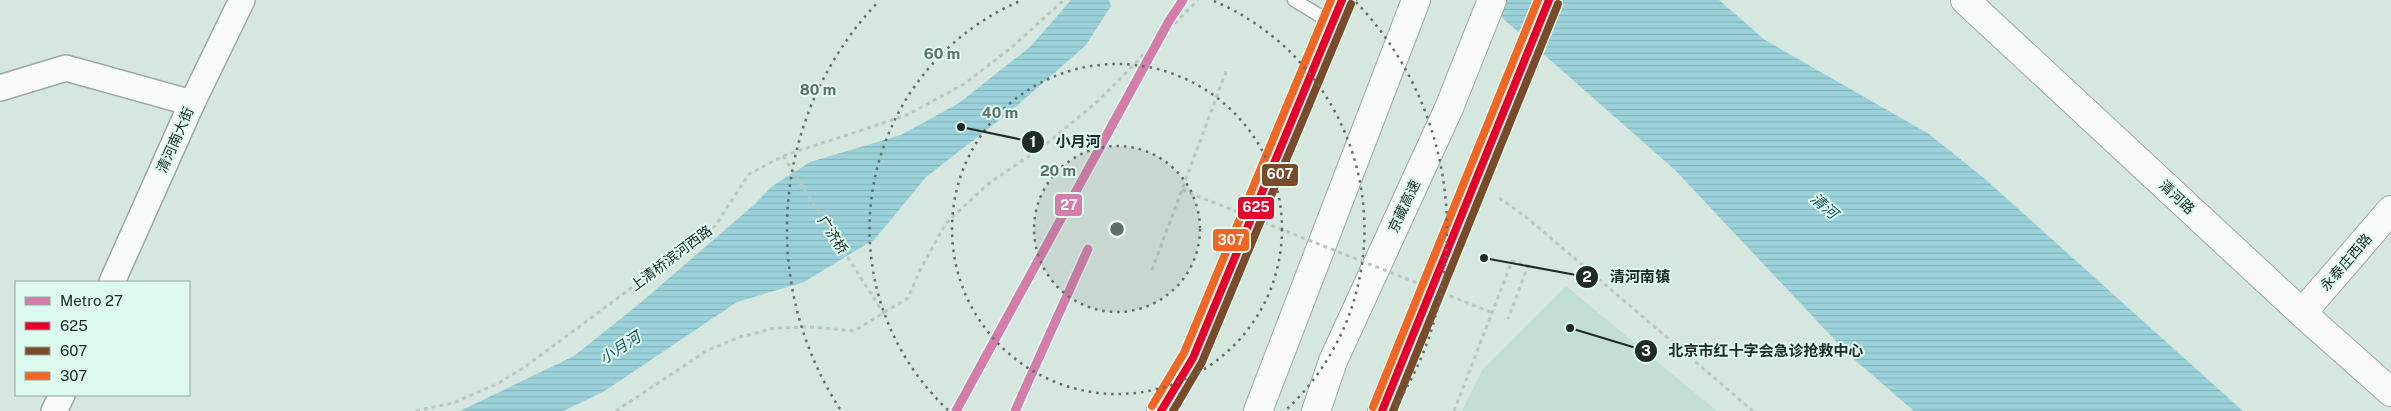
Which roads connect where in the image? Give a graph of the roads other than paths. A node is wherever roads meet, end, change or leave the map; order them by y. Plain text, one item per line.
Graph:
1 (242, 0) edge
2 (1294, 0) edge
3 (1416, 0) edge
4 (1492, 0) edge
5 (1549, 0) edge
6 (1966, 0) edge
7 (1337, 12) edge
8 (0, 88) edge
9 (192, 103) junction
10 (2391, 210) edge
11 (112, 281) edge
12 (2302, 314) junction
13 (1333, 361) junction
14 (1268, 383) junction
15 (2391, 392) edge
16 (62, 396) edge
17 (54, 411) edge
18 (1161, 411) edge
19 (1247, 411) edge
20 (1258, 411) edge
21 (1316, 411) edge
22 (1334, 411) edge
23 (1382, 411) edge

1 - 9 street, 清河南大街
2 - 7 lane
3 - 14 main road
4 - 13 main road, 京藏高速
5 - 23 main road
6 - 12 main road, 清河路
7 - 18 main road
8 - 9 street
9 - 11 street, 清河南大街
10 - 12 main road, 永泰庄西路
12 - 15 main road, 清河路
13 - 21 main road, 京藏高速
13 - 22 main road
14 - 19 main road
14 - 20 main road
16 - 17 street

